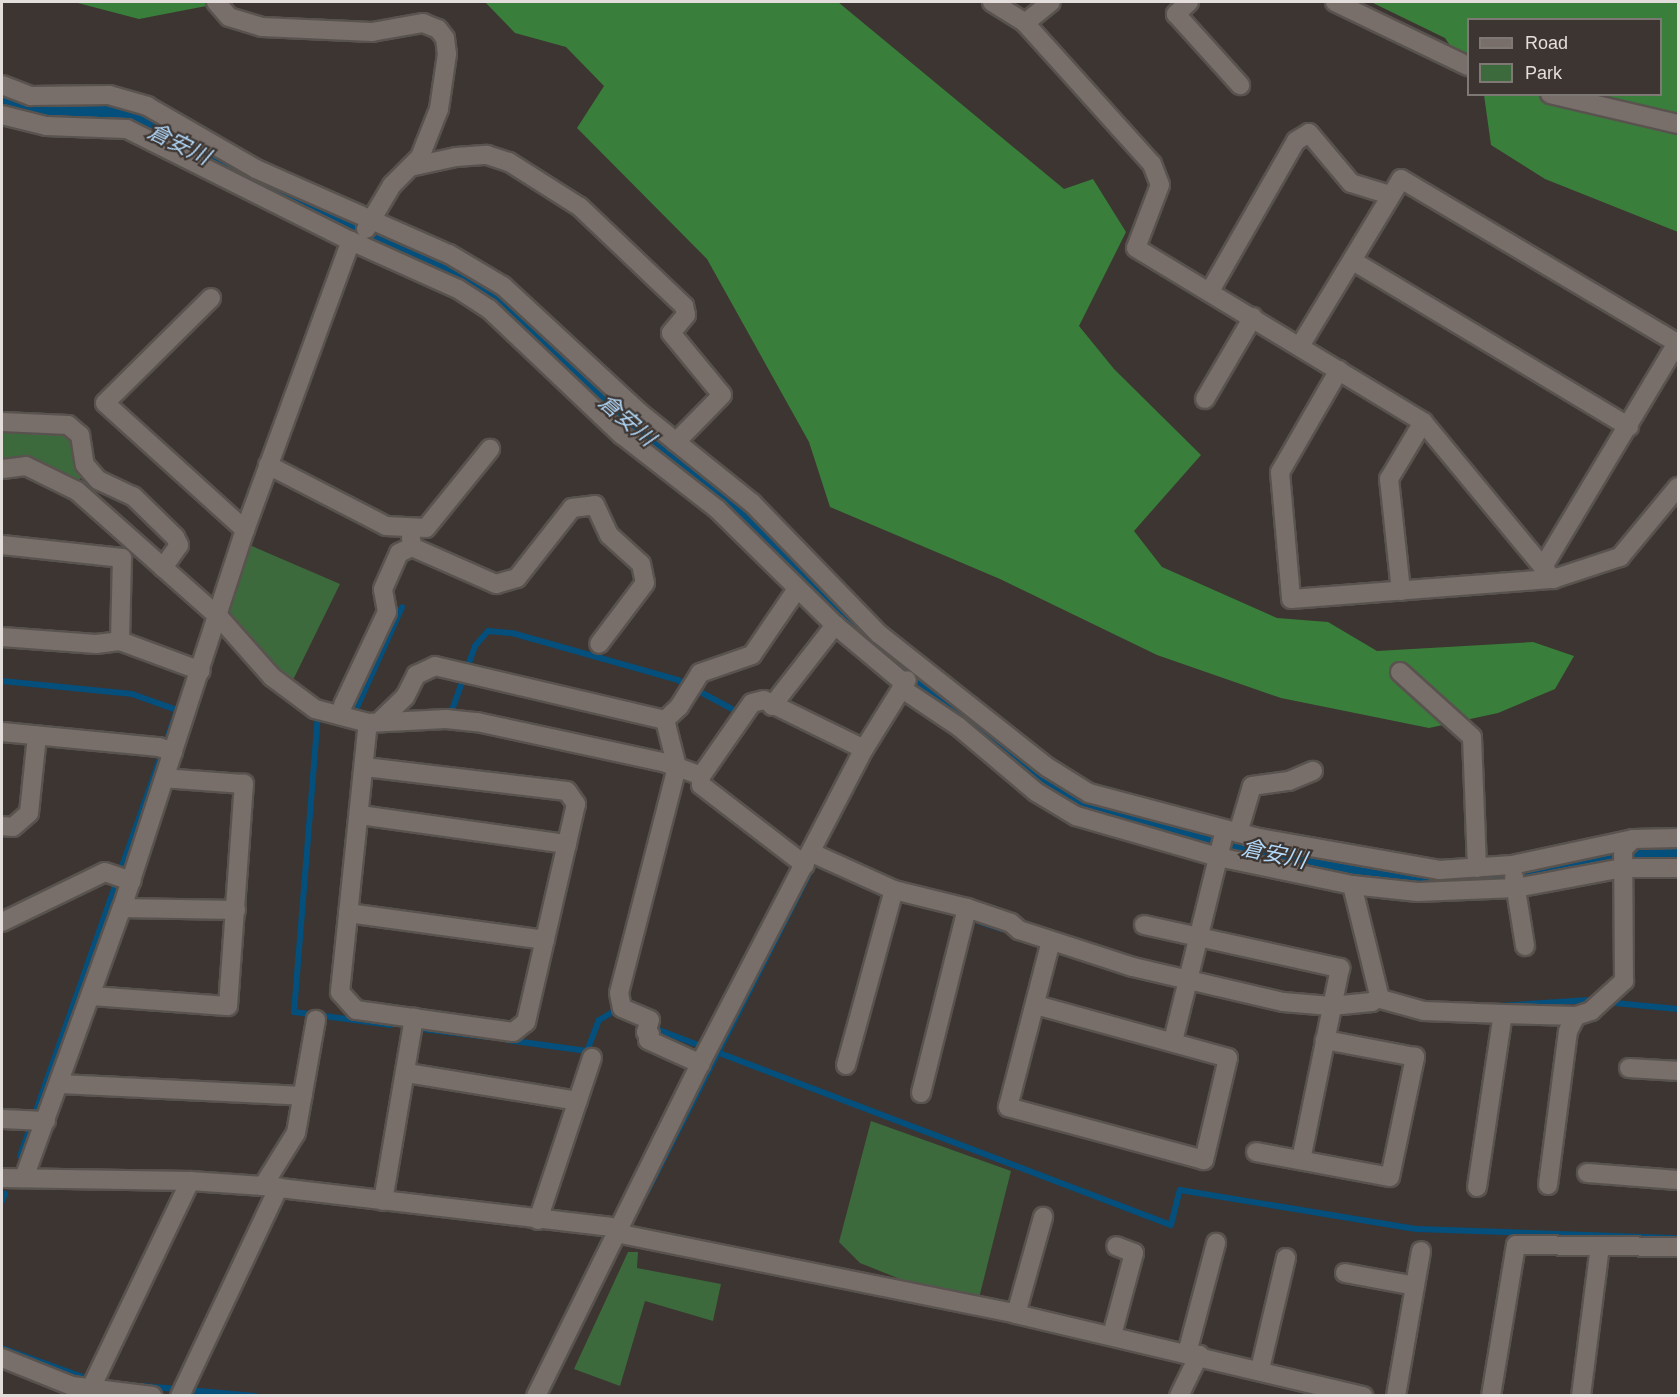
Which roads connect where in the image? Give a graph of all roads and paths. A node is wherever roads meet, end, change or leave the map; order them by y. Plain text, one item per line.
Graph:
1 (216, 2) edge
2 (992, 2) edge
3 (1051, 2) edge
4 (1189, 2) edge
5 (1335, 2) edge
6 (1024, 23) junction
7 (1467, 66) edge
8 (2, 85) edge
9 (1240, 85) dead end
10 (1559, 96) edge
11 (2, 115) edge
12 (1678, 124) edge
13 (410, 167) junction
14 (1390, 195) junction
15 (372, 219) junction
16 (354, 242) junction
17 (1353, 261) junction
18 (1210, 291) junction
19 (211, 298) dead end
20 (1253, 317) junction
21 (1678, 342) edge
22 (1300, 346) junction
23 (1339, 370) junction
24 (1205, 399) dead end
25 (2, 422) edge
26 (1423, 422) junction
27 (1629, 427) junction
28 (676, 442) junction
29 (490, 449) dead end
30 (268, 465) junction
31 (2, 469) edge
32 (1678, 488) edge
33 (409, 527) junction
34 (120, 530) junction
35 (244, 530) junction
36 (2, 545) edge
37 (412, 547) junction
38 (122, 558) junction
39 (163, 568) junction
40 (1548, 573) junction
41 (797, 589) junction
42 (1401, 591) junction
43 (219, 617) junction
44 (835, 625) junction
45 (873, 628) junction
46 (2, 637) edge
47 (120, 641) junction
48 (598, 644) dead end
49 (859, 645) junction
50 (917, 663) junction
51 (194, 668) junction
52 (1401, 672) dead end
53 (903, 686) junction
54 (343, 705) dead end
55 (772, 706) junction
56 (379, 720) junction
57 (665, 720) junction
58 (2, 732) edge
59 (37, 735) junction
60 (864, 749) junction
61 (166, 750) junction
62 (365, 767) junction
63 (1313, 771) dead end
64 (676, 772) junction
65 (701, 776) junction
66 (165, 778) junction
67 (360, 815) junction
68 (2, 826) edge
69 (1678, 838) edge
70 (1225, 842) junction
71 (567, 844) junction
72 (1628, 844) junction
73 (813, 858) junction
74 (1512, 866) junction
75 (1477, 868) junction
76 (1623, 868) junction
77 (1678, 868) edge
78 (123, 878) junction
79 (1352, 885) junction
80 (1516, 887) junction
81 (893, 895) junction
82 (122, 908) junction
83 (968, 908) junction
84 (236, 910) junction
85 (348, 913) junction
86 (2, 922) edge
87 (1144, 925) dead end
88 (1200, 937) junction
89 (545, 940) junction
90 (1050, 941) junction
91 (1524, 946) dead end
92 (1187, 982) junction
93 (91, 996) junction
94 (1380, 1000) junction
95 (1036, 1005) junction
96 (1331, 1006) junction
97 (1503, 1014) junction
98 (1576, 1016) junction
99 (414, 1018) junction
100 (316, 1020) dead end
101 (1325, 1040) junction
102 (1173, 1041) junction
103 (705, 1055) junction
104 (592, 1058) dead end
105 (846, 1065) dead end
106 (1629, 1068) dead end
107 (1678, 1071) edge
108 (407, 1073) junction
109 (60, 1084) junction
110 (921, 1093) dead end
111 (303, 1096) junction
112 (578, 1101) junction
113 (2, 1119) edge
114 (38, 1120) junction
115 (1256, 1152) dead end
116 (1301, 1160) junction
117 (1587, 1173) dead end
118 (24, 1178) junction
119 (2, 1179) edge
120 (1678, 1180) edge
121 (190, 1181) junction
122 (1548, 1185) dead end
123 (271, 1187) junction
124 (1477, 1187) dead end
125 (383, 1201) junction
126 (1043, 1217) dead end
127 (538, 1220) junction
128 (616, 1231) junction
129 (1216, 1243) dead end
130 (1116, 1246) dead end
131 (1600, 1246) junction
132 (1678, 1247) edge
133 (1421, 1251) dead end
134 (1286, 1258) dead end
135 (1345, 1274) dead end
136 (1415, 1286) junction
137 (1016, 1314) junction
138 (1112, 1335) junction
139 (1193, 1354) junction
140 (2, 1358) edge
141 (1260, 1369) junction
142 (92, 1384) junction
143 (182, 1391) edge
144 (152, 1395) edge
145 (536, 1395) edge
146 (1179, 1395) edge
147 (1363, 1395) edge
148 (1396, 1395) edge
149 (1491, 1395) edge
150 (1581, 1395) edge

1 - 13 street
2 - 6 street
3 - 6 street
4 - 9 street
5 - 7 street
6 - 18 street
8 - 15 street
10 - 12 street
11 - 16 street
13 - 15 street
13 - 28 street
14 - 17 street
14 - 18 street
14 - 21 street
15 - 16 street
15 - 28 street
16 - 30 street
16 - 41 street
17 - 22 street
17 - 27 street
18 - 20 street
19 - 35 street
20 - 22 street
20 - 24 street
21 - 27 street
22 - 23 street
23 - 26 street
23 - 42 street
25 - 39 street
26 - 40 street
26 - 42 street
27 - 40 street
28 - 45 street
29 - 33 street
30 - 33 street
30 - 35 street
31 - 34 street
32 - 40 street
33 - 37 street
34 - 38 street
34 - 39 street
35 - 43 street
36 - 38 street
37 - 48 street
37 - 54 street
38 - 47 street
39 - 43 street
40 - 42 street
41 - 44 street
41 - 57 street
43 - 51 street
43 - 56 street
44 - 49 street
44 - 55 street
45 - 49 street
45 - 50 street
46 - 47 street
47 - 51 street
49 - 53 street
50 - 53 street
50 - 70 street
51 - 61 street
52 - 75 street
53 - 60 street
53 - 70 street
55 - 60 street
55 - 65 street
56 - 57 street
56 - 62 street
56 - 64 street
57 - 64 street
58 - 59 street
59 - 61 street
59 - 68 street
60 - 73 street
61 - 66 street
62 - 67 street
62 - 71 street
63 - 70 street
64 - 65 street
64 - 103 street
65 - 73 street
66 - 78 street
66 - 84 street
67 - 71 street
67 - 85 street
69 - 72 street
70 - 75 street
70 - 79 street
70 - 88 street
71 - 89 street
72 - 74 street
72 - 76 street
73 - 81 street
73 - 103 street
74 - 75 street
74 - 80 street
76 - 77 street
76 - 80 street
76 - 98 street
78 - 82 street
78 - 86 street
79 - 80 street
79 - 94 street
80 - 91 street
81 - 83 street
81 - 105 street
82 - 84 street
82 - 93 street
83 - 90 street
83 - 110 street
84 - 93 street
85 - 89 street
85 - 99 street
87 - 88 street
88 - 92 street
88 - 96 street
89 - 99 street
90 - 92 street
90 - 95 street
92 - 96 street
92 - 102 street
93 - 109 street
94 - 96 street
94 - 97 street
95 - 102 street
95 - 102 street
96 - 101 street
97 - 98 street
97 - 124 street
98 - 122 street
99 - 108 street
100 - 111 street
101 - 116 street
101 - 116 street
103 - 128 street
104 - 112 street
106 - 107 street
108 - 112 street
108 - 125 street
109 - 111 street
109 - 114 street
111 - 123 street
112 - 127 street
113 - 114 street
114 - 118 street
115 - 116 street
117 - 120 street
118 - 119 street
118 - 121 street
121 - 123 street
121 - 142 street
123 - 125 street
123 - 143 street
125 - 127 street
126 - 137 street
127 - 128 street
128 - 137 street
128 - 145 street
129 - 139 street
130 - 138 street
131 - 132 street
131 - 149 street
131 - 150 street
133 - 136 street
134 - 141 street
135 - 136 street
136 - 148 street
137 - 138 street
138 - 139 street
139 - 141 street
139 - 146 street
140 - 142 street
141 - 147 street
142 - 144 street

